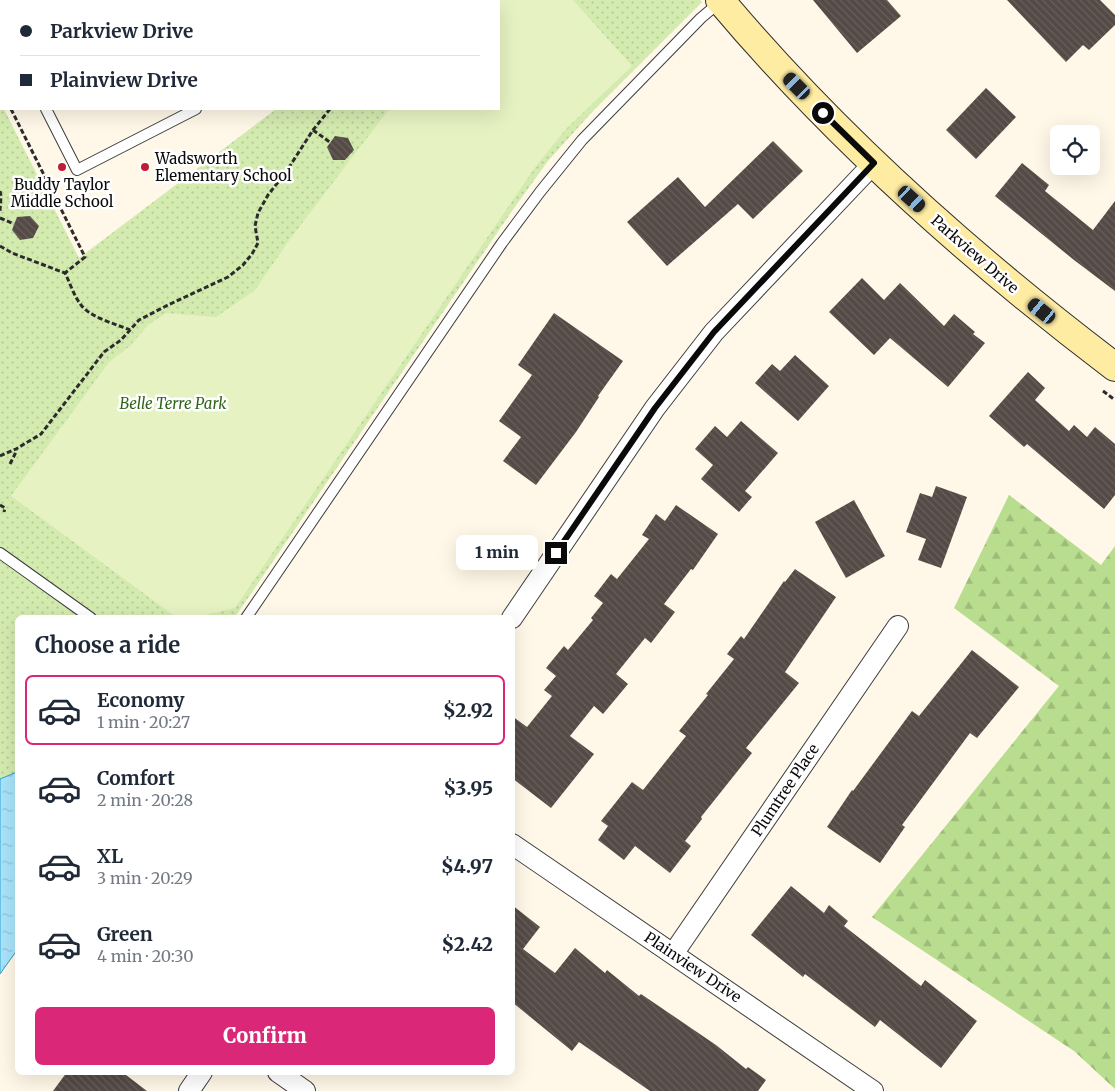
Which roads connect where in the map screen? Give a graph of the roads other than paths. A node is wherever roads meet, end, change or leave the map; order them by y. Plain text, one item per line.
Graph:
1 (720, 0) edge
2 (47, 110) edge
3 (194, 110) edge
4 (874, 163) junction
5 (1115, 367) edge
6 (0, 553) edge
7 (87, 615) edge
8 (248, 615) edge
9 (514, 615) edge
10 (898, 626) dead end
11 (515, 846) edge
12 (673, 954) junction
13 (200, 1075) edge
14 (282, 1075) edge
15 (189, 1091) edge
16 (304, 1091) edge
17 (873, 1091) edge

1 - 4 street, Parkview Drive
1 - 8 lane
2 - 3 lane
4 - 5 street, Parkview Drive
4 - 9 street
6 - 7 lane
10 - 12 street, Plumtree Place
11 - 12 street, Plainview Drive
12 - 17 street, Plainview Drive
13 - 15 street
14 - 16 street

